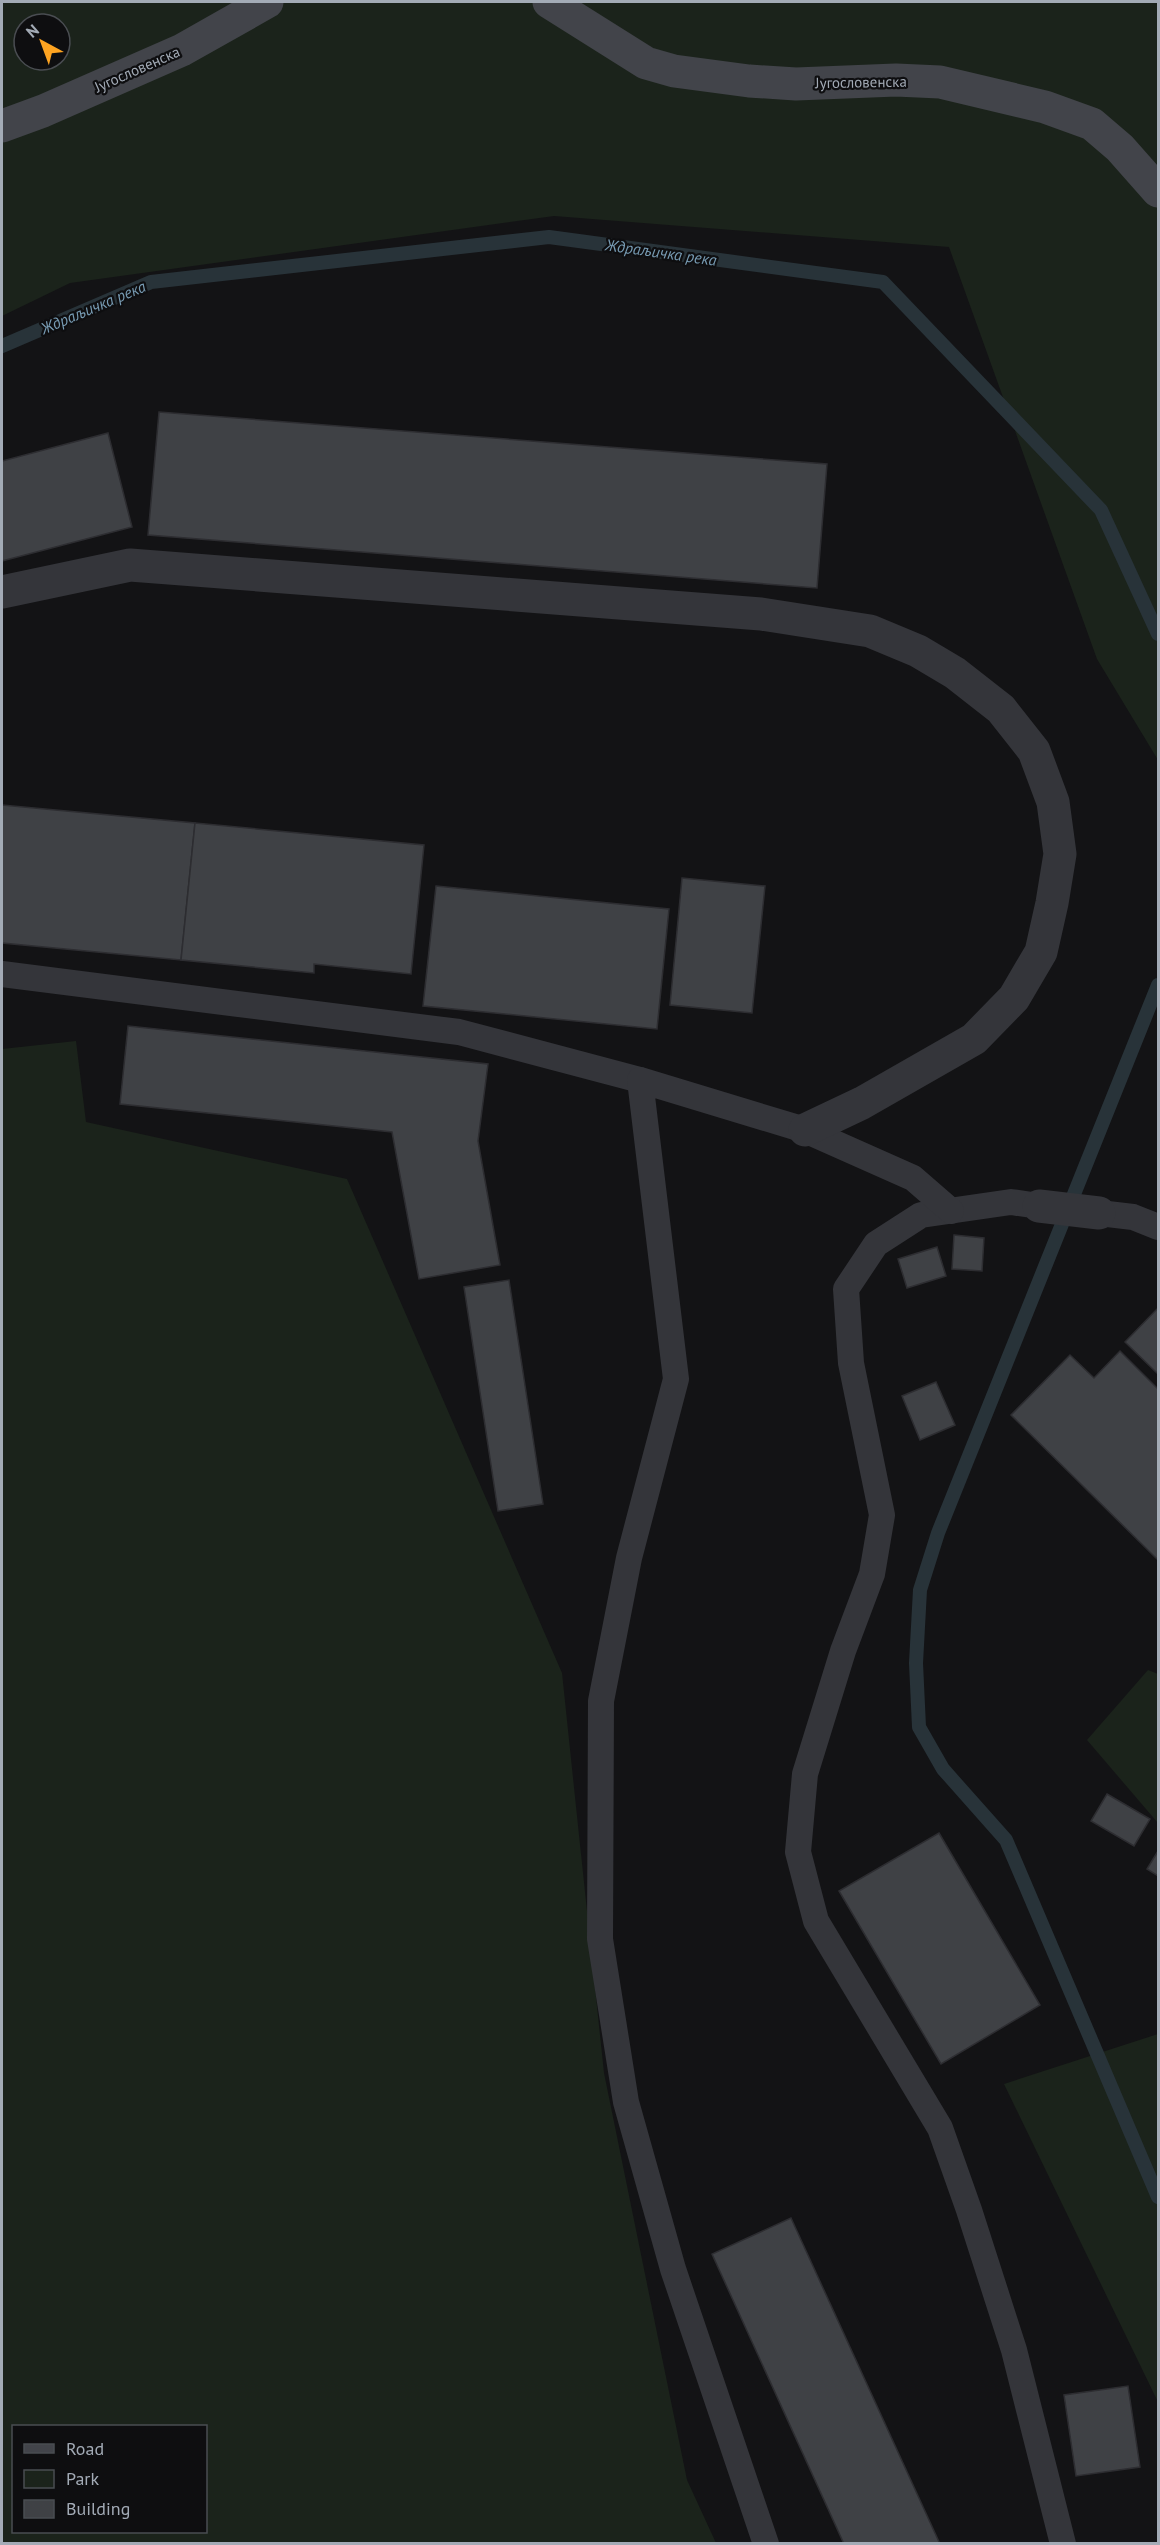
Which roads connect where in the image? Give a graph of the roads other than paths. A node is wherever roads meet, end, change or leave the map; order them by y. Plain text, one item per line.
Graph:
1 (267, 2) edge
2 (549, 2) edge
3 (2, 126) edge
4 (1158, 191) edge
5 (2, 592) edge
6 (2, 974) edge
7 (639, 1080) junction
8 (804, 1130) junction
9 (1039, 1206) joint
10 (951, 1211) junction
11 (1099, 1213) joint
12 (1158, 1227) edge
13 (766, 2544) edge
14 (1063, 2544) edge

1 - 3 main road, Југословенска
2 - 4 main road, Југословенска
5 - 8 street
6 - 7 lane
7 - 8 lane
7 - 13 lane
8 - 10 lane
9 - 10 lane
9 - 11 street
10 - 14 lane
11 - 12 lane

